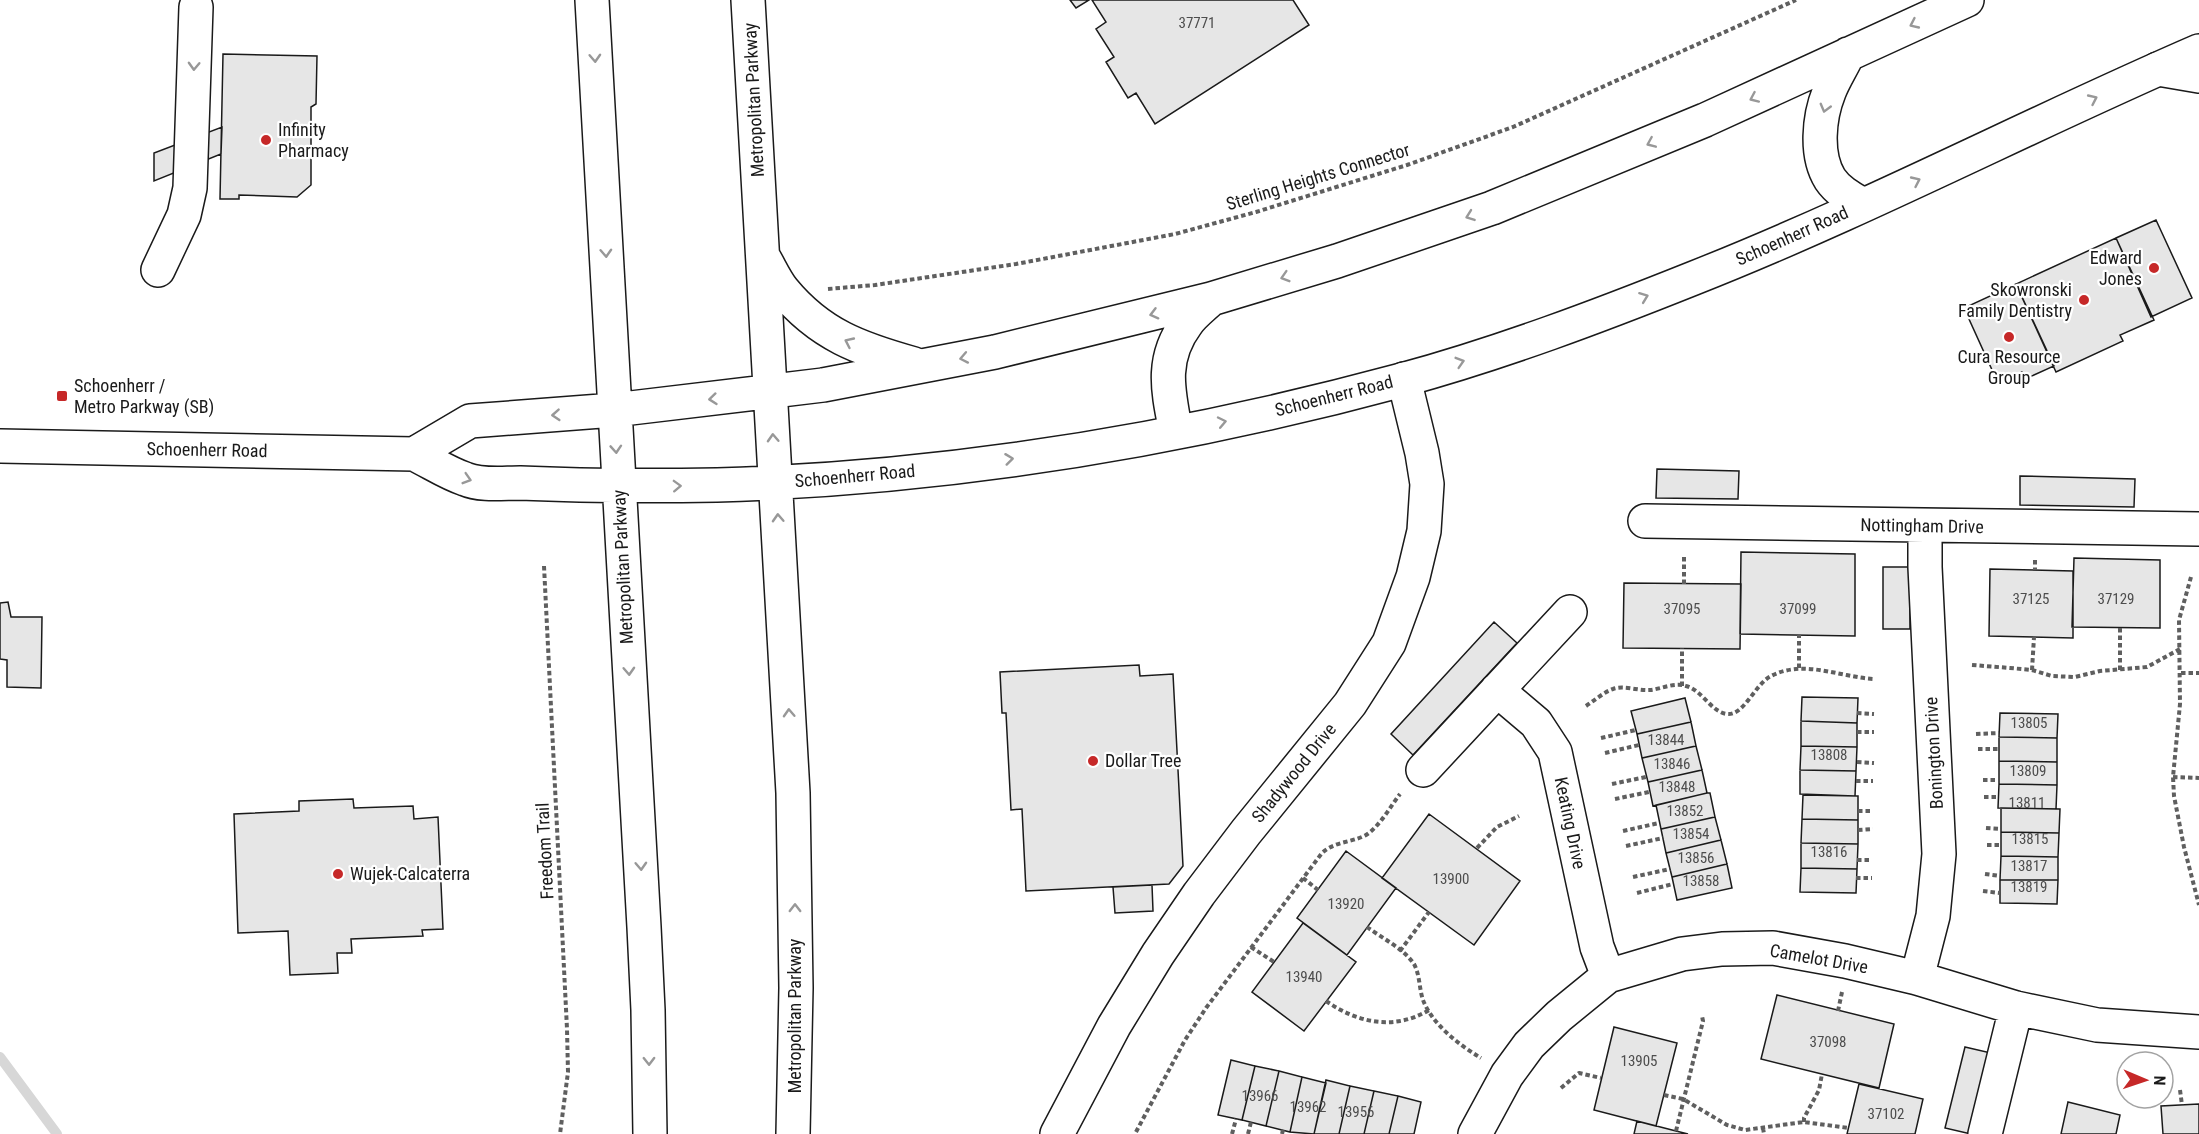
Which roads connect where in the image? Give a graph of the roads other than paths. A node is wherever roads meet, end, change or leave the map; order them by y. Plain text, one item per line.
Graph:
1 (592, 0) edge
2 (748, 0) edge
3 (1967, 0) edge
4 (196, 7) dead end
5 (2199, 51) edge
6 (1848, 54) junction
7 (2158, 69) junction
8 (2199, 76) edge
9 (1863, 205) junction
10 (763, 257) junction
11 (158, 270) dead end
12 (1211, 299) junction
13 (925, 366) junction
14 (1404, 379) junction
15 (771, 393) junction
16 (614, 410) junction
17 (1176, 432) junction
18 (0, 446) edge
19 (414, 454) junction
20 (776, 483) junction
21 (619, 487) junction
22 (1645, 521) dead end
23 (1925, 526) junction
24 (2199, 529) edge
25 (1570, 612) dead end
26 (1497, 690) junction
27 (1413, 779) road end
28 (1608, 976) junction
29 (1917, 978) junction
30 (2016, 1008) junction
31 (2199, 1032) edge
32 (650, 1134) edge
33 (793, 1134) edge
34 (1057, 1134) edge
35 (1475, 1134) edge
36 (1985, 1134) edge

1 -> 16 main road, Metropolitan Parkway
2 - 10 main road, Metropolitan Parkway
3 -> 6 main road
4 -> 11 main road
5 - 7 main road, Schoenherr Road
6 -> 9 main road
6 -> 12 main road
7 - 8 main road
9 -> 7 main road, Schoenherr Road
14 -> 9 main road, Schoenherr Road
13 -> 10 main road
10 - 15 main road, Metropolitan Parkway
12 -> 13 main road
12 - 17 main road
13 - 15 main road
17 -> 14 main road, Schoenherr Road
14 - 34 main road, Shadywood Drive
15 -> 16 main road
20 -> 15 main road, Metropolitan Parkway
16 -> 19 main road
16 -> 21 main road, Metropolitan Parkway
20 -> 17 main road, Schoenherr Road
18 - 19 main road, Schoenherr Road
19 -> 21 main road, Schoenherr Road
21 -> 20 main road, Schoenherr Road
33 -> 20 main road, Metropolitan Parkway
21 -> 32 main road, Metropolitan Parkway
22 - 23 main road, Nottingham Drive
23 - 24 main road, Nottingham Drive
23 - 29 main road, Bonington Drive
25 - 26 main road
26 - 27 main road
26 - 28 main road, Keating Drive
28 - 29 main road, Camelot Drive
28 - 35 main road, Camelot Drive
29 - 30 main road, Camelot Drive
30 - 31 main road, Camelot Drive
30 - 36 main road

